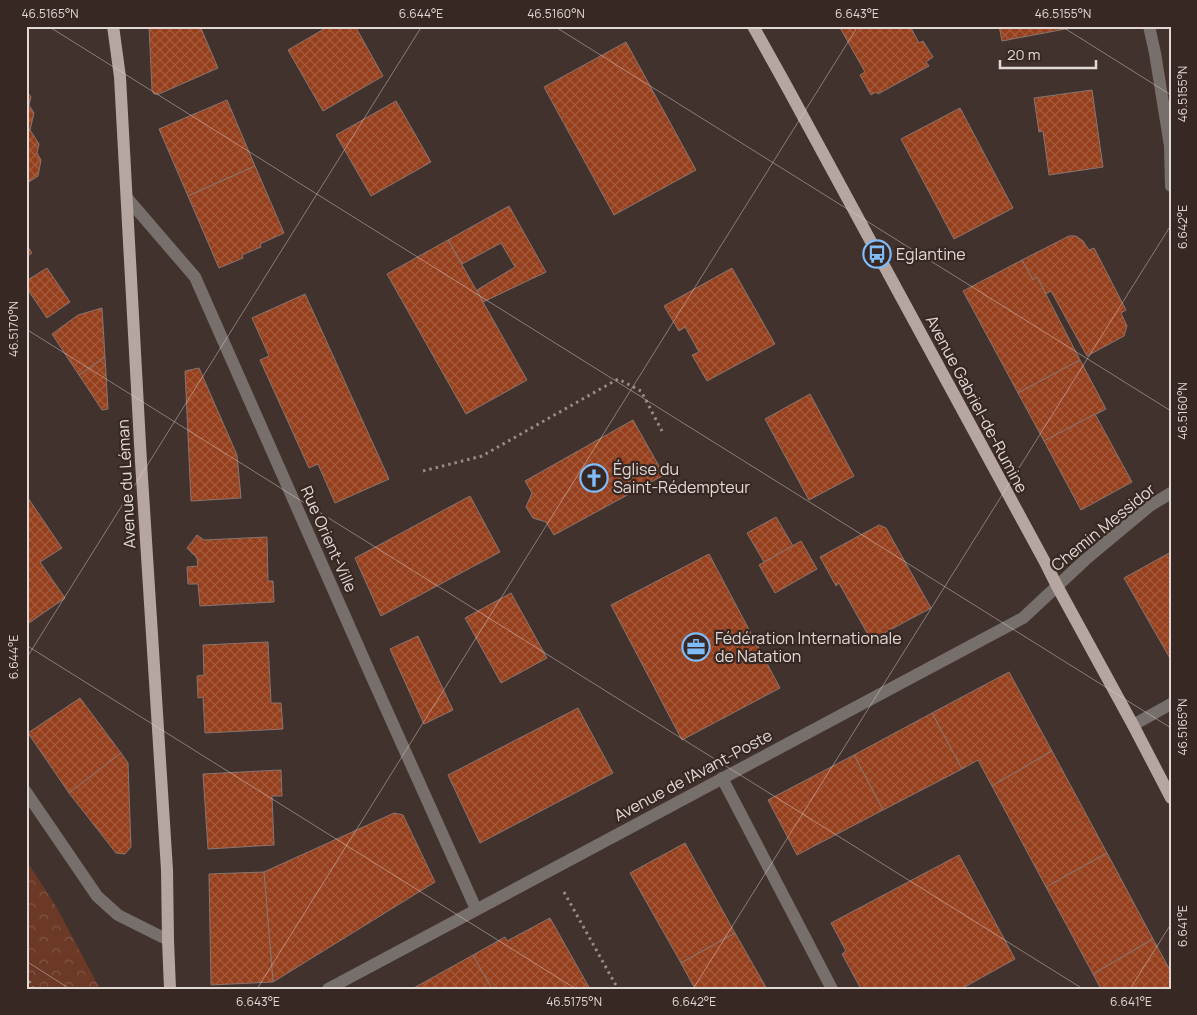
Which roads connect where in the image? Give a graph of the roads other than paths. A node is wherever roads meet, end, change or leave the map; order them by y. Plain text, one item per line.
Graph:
1 (114, 26) edge
2 (752, 26) edge
3 (1149, 26) edge
4 (1171, 186) edge
5 (126, 198) junction
6 (1171, 493) edge
7 (1057, 586) junction
8 (1171, 704) edge
9 (1133, 725) junction
10 (722, 778) junction
11 (26, 792) edge
12 (1171, 798) edge
13 (476, 909) junction
14 (168, 940) junction
15 (336, 987) edge
16 (170, 989) edge
17 (832, 989) edge

1 - 5 main road, Avenue du Léman
2 - 7 main road, Avenue Gabriel-de-Rumine
3 - 4 street
5 - 13 street, Rue Orient-Ville
5 - 14 main road, Avenue du Léman
6 - 7 street, Chemin Messidor
7 - 9 main road, Avenue Gabriel-de-Rumine
7 - 10 street, Avenue de l'Avant-Poste
8 - 9 street
9 - 12 main road, Avenue Gabriel-de-Rumine
10 - 13 street, Avenue de l'Avant-Poste
10 - 17 street
11 - 14 street
13 - 15 street, Avenue de l'Avant-Poste
14 - 16 main road, Avenue du Léman

